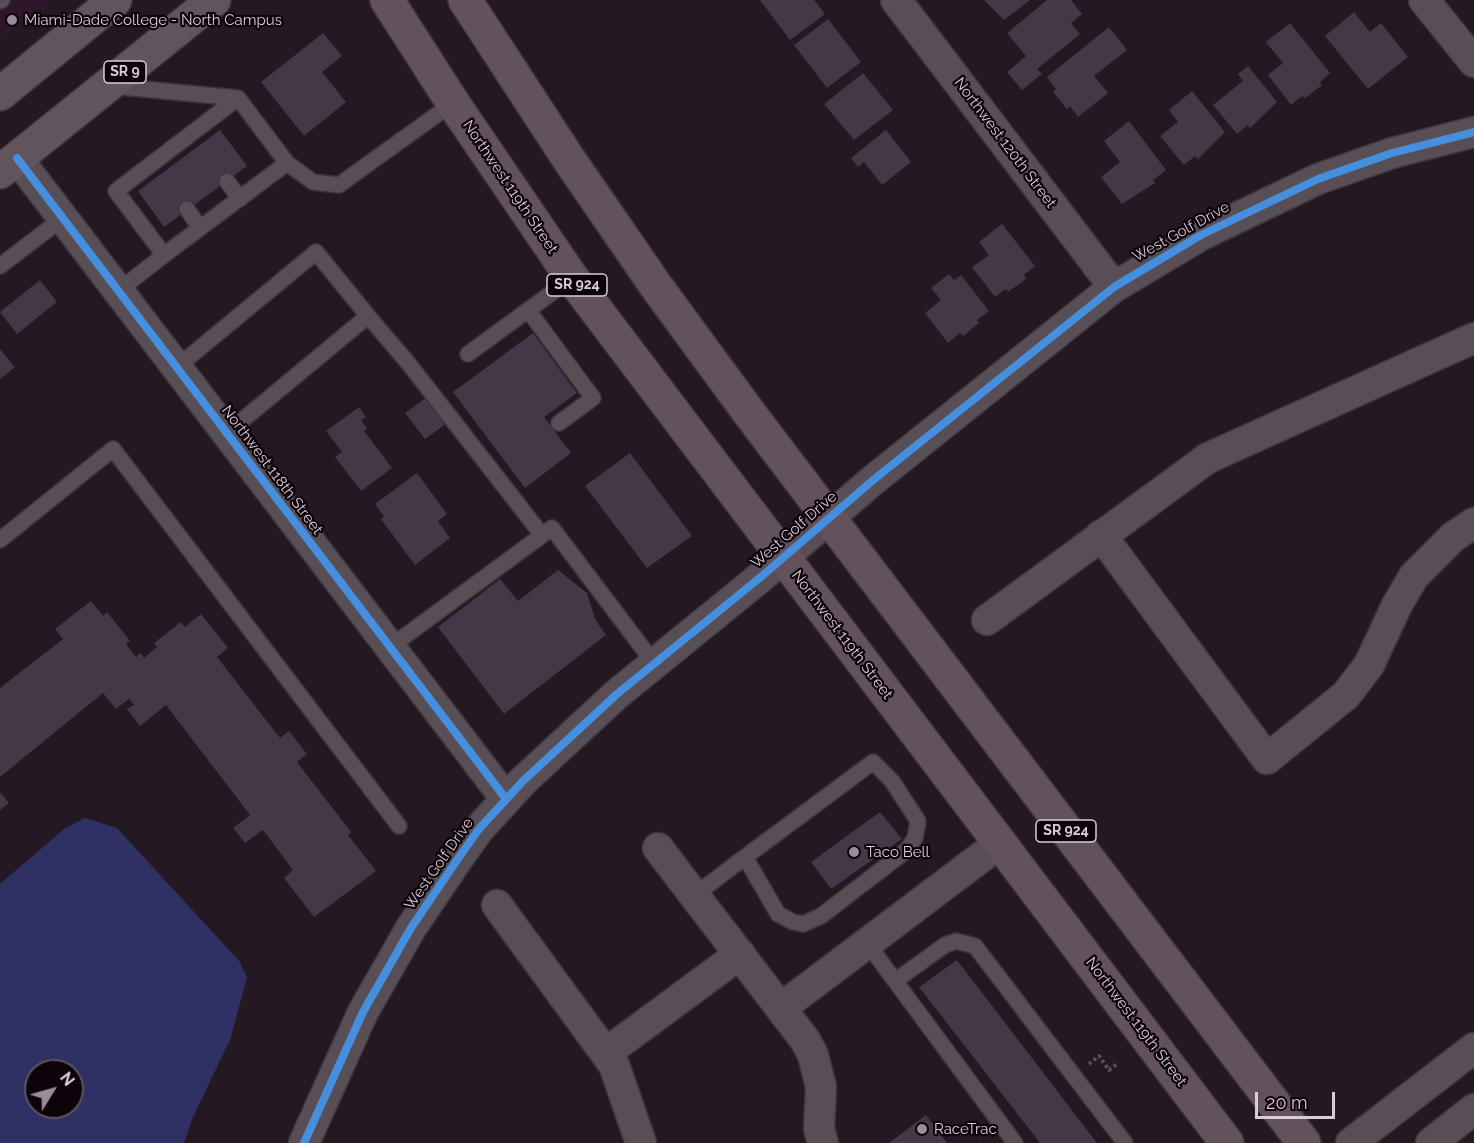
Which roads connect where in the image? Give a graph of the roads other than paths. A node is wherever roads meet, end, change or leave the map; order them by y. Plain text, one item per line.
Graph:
1 (115, 0) edge
2 (214, 0) edge
3 (387, 0) edge
4 (465, 0) edge
5 (896, 0) edge
6 (1424, 0) edge
7 (1474, 62) edge
8 (107, 86) junction
9 (0, 93) edge
10 (238, 98) junction
11 (453, 103) junction
12 (1474, 132) edge
13 (287, 163) junction
14 (9, 165) edge
15 (227, 181) dead end
16 (240, 198) junction
17 (187, 209) dead end
18 (63, 218) junction
19 (200, 228) junction
20 (164, 255) junction
21 (0, 266) edge
22 (572, 278) junction
23 (1114, 287) junction
24 (118, 291) junction
25 (528, 310) junction
26 (368, 316) junction
27 (1474, 338) edge
28 (468, 354) dead end
29 (177, 367) junction
30 (559, 423) dead end
31 (227, 433) junction
32 (829, 518) junction
33 (1474, 523) edge
34 (542, 535) junction
35 (1101, 536) junction
36 (0, 540) edge
37 (783, 558) junction
38 (987, 620) dead end
39 (390, 647) junction
40 (654, 663) junction
41 (506, 799) junction
42 (399, 826) dead end
43 (1000, 843) junction
44 (658, 848) dead end
45 (745, 857) junction
46 (695, 895) junction
47 (497, 905) dead end
48 (867, 943) junction
49 (740, 954) junction
50 (895, 981) junction
51 (781, 1008) junction
52 (1474, 1048) edge
53 (606, 1053) junction
54 (1474, 1109) edge
55 (304, 1143) edge
56 (641, 1143) edge
57 (823, 1143) edge
58 (1015, 1143) edge
59 (1125, 1143) edge
60 (1227, 1143) edge
61 (1304, 1143) edge
62 (1351, 1143) edge
63 (1431, 1143) edge

1 - 9 main road
2 - 8 main road, SR 9
3 - 11 highway, Northwest 119th Street / SR 924
4 - 32 highway, SR 924
5 - 23 street, Northwest 120th Street
6 - 7 street
8 - 10 lane
8 - 14 main road, SR 9
10 - 13 lane
10 - 20 lane
11 - 13 lane
11 - 22 highway, Northwest 119th Street / SR 924
12 - 23 street, West Golf Drive
13 - 16 lane
14 - 18 street, Northwest 118th Street
15 - 16 lane
16 - 19 lane
17 - 19 lane
18 - 21 lane
18 - 24 street, Northwest 118th Street
19 - 20 lane
20 - 24 lane
22 - 25 lane
22 - 37 highway, Northwest 119th Street / SR 924
23 - 32 street, West Golf Drive
24 - 29 street, Northwest 118th Street
25 - 28 lane
25 - 30 lane
26 - 29 lane
26 - 31 lane
26 - 34 lane
27 - 35 street
29 - 31 street, Northwest 118th Street
31 - 39 street, Northwest 118th Street
32 - 37 street, West Golf Drive
32 - 61 highway, SR 924
33 - 35 street
34 - 39 lane
34 - 40 lane
35 - 38 street
36 - 42 lane
37 - 40 street, West Golf Drive
37 - 43 highway, Northwest 119th Street / SR 924
39 - 41 street, Northwest 118th Street
40 - 41 street, West Golf Drive
41 - 55 street, West Golf Drive
43 - 48 street
43 - 60 highway, Northwest 119th Street / SR 924
44 - 46 street
45 - 45 lane
45 - 46 lane
46 - 49 street
47 - 53 street
48 - 50 lane
48 - 51 street
49 - 51 street
49 - 53 street
50 - 58 lane
50 - 59 lane
51 - 57 street
52 - 62 street
53 - 56 street
54 - 63 street

